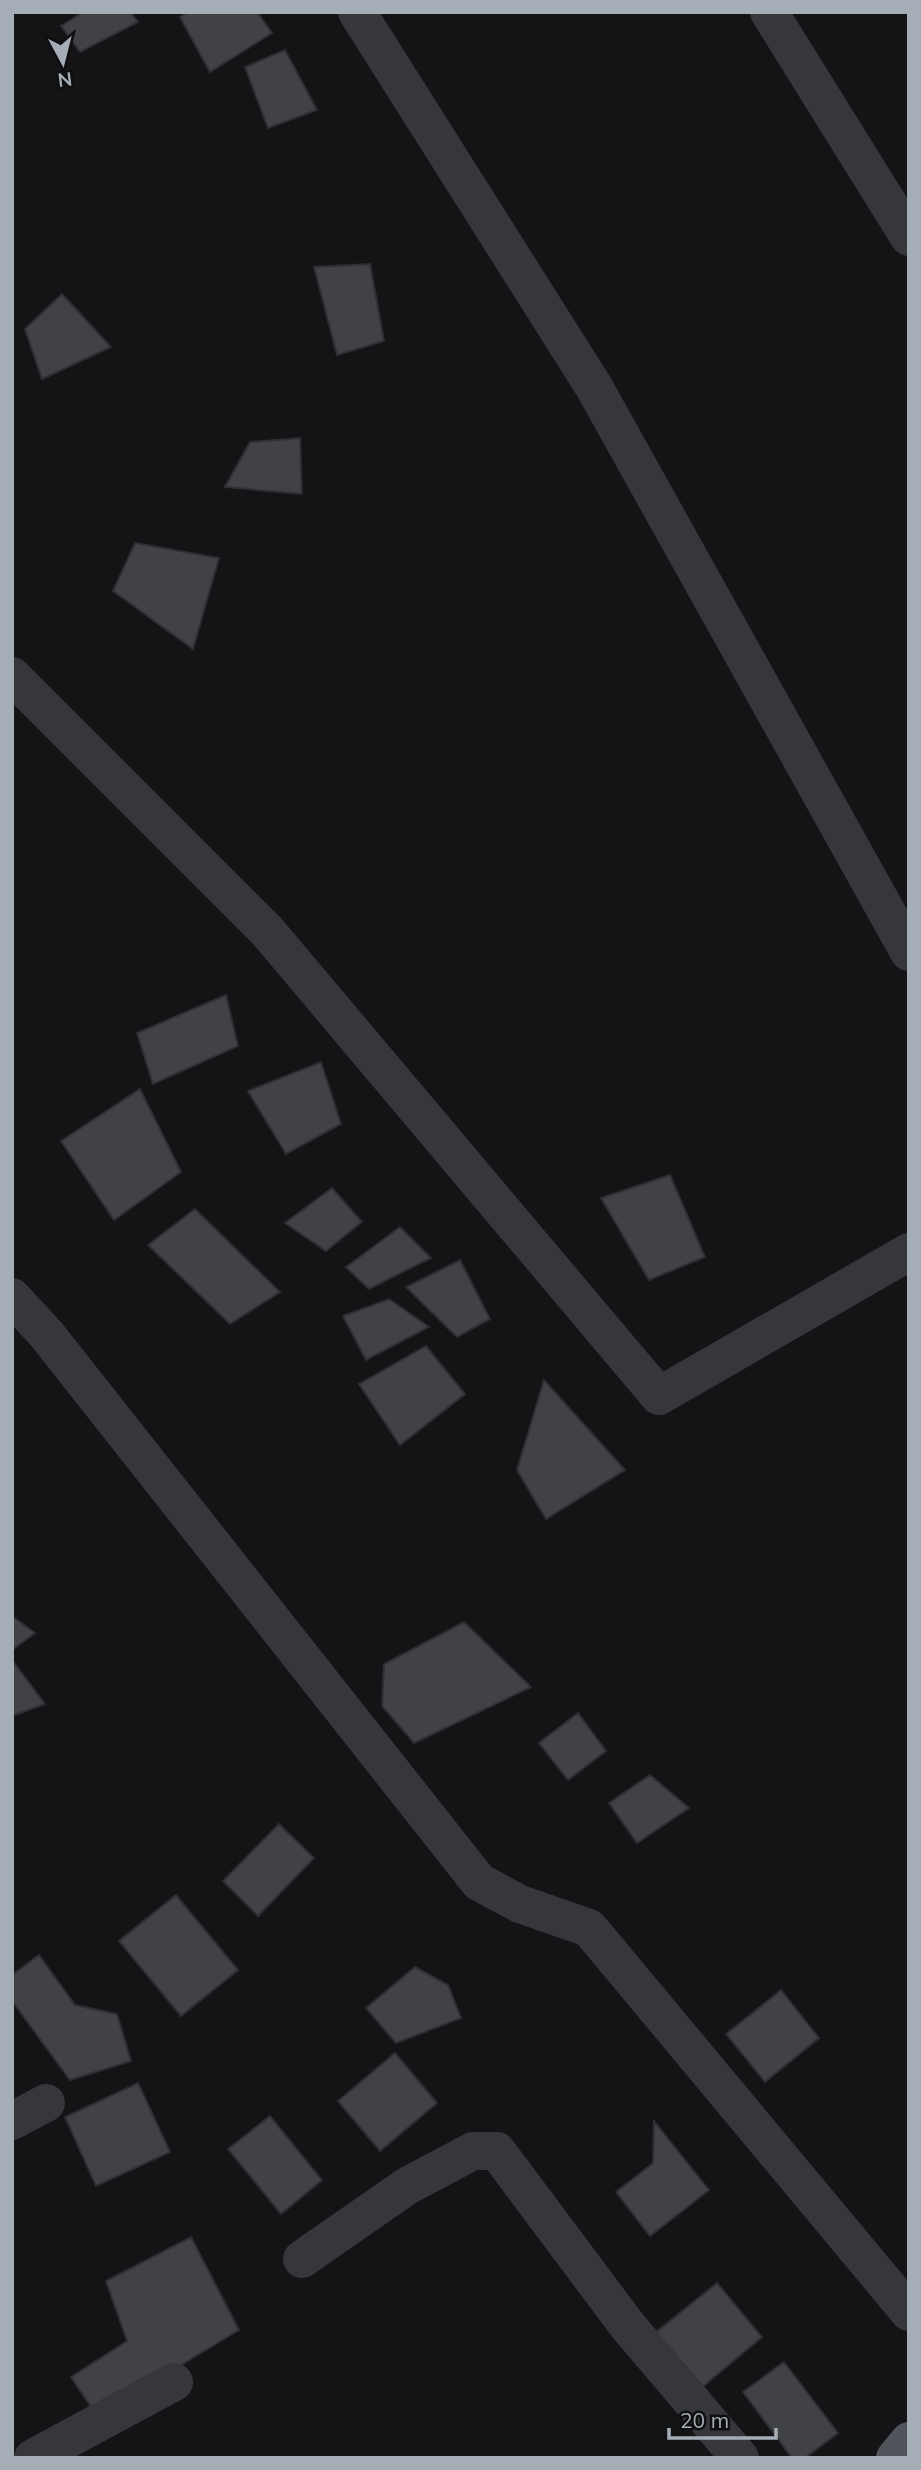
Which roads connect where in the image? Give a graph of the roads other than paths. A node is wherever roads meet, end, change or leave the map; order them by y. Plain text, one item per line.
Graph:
1 (357, 12) edge
2 (769, 12) edge
3 (909, 237) edge
4 (12, 676) edge
5 (909, 952) edge
6 (909, 1252) edge
7 (12, 1297) edge
8 (46, 2103) dead end
9 (12, 2122) edge
10 (302, 2259) dead end
11 (909, 2312) edge
12 (174, 2382) dead end
13 (909, 2441) edge
14 (33, 2458) edge
15 (740, 2458) edge
16 (895, 2458) edge

1 - 5 street
2 - 3 street
4 - 6 street
7 - 11 street
8 - 9 street
10 - 15 street
12 - 14 street
13 - 16 main road

